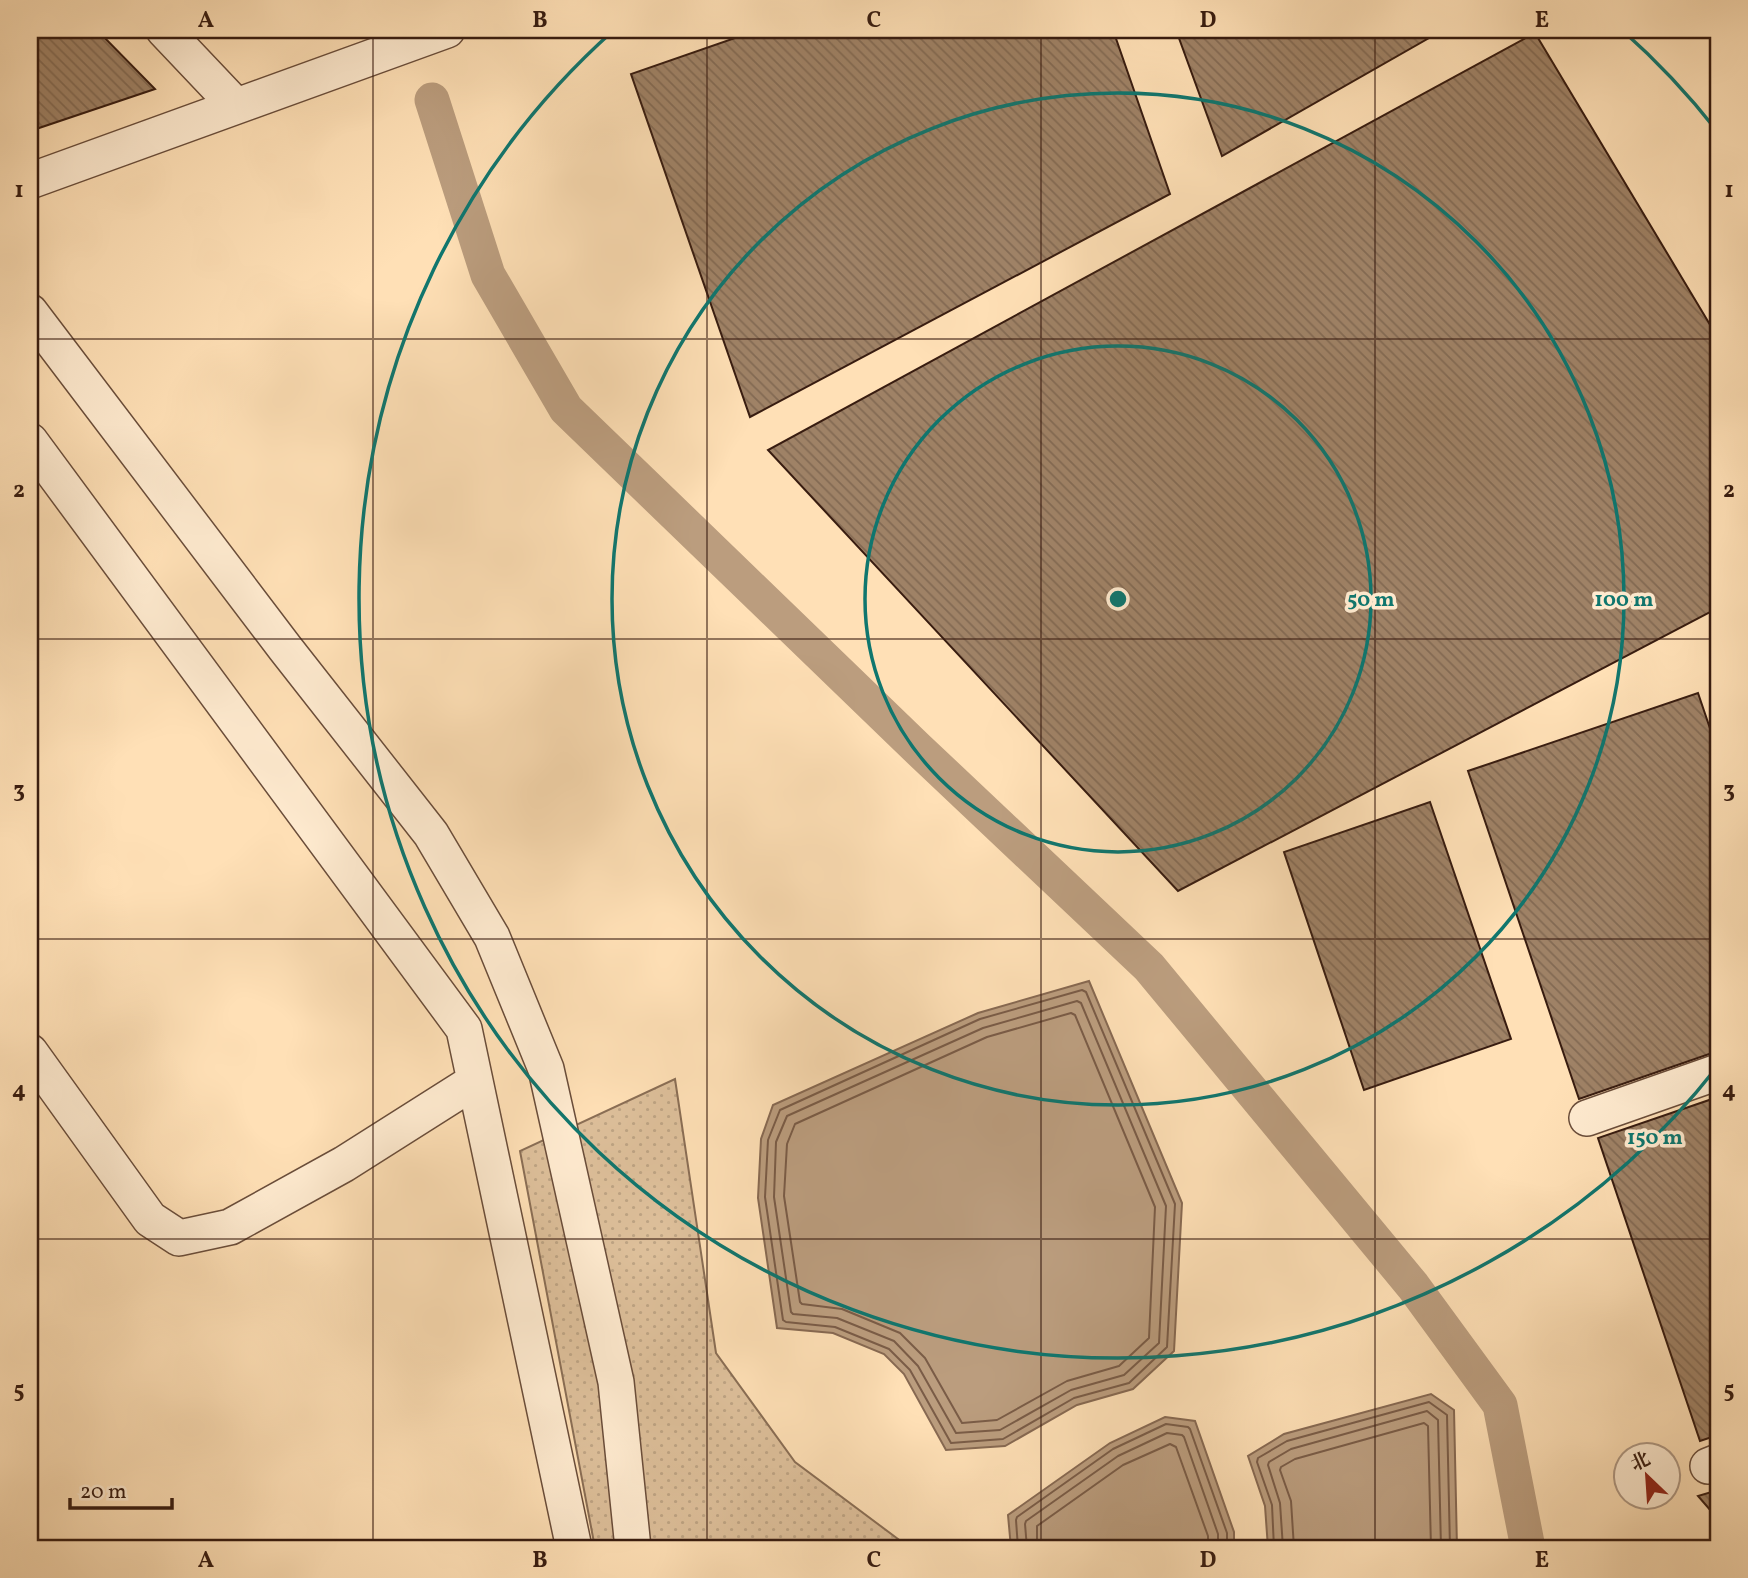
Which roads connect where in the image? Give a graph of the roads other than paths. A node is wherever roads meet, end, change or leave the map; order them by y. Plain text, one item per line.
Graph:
1 (164, 30) edge
2 (447, 30) edge
3 (236, 106) junction
4 (30, 181) edge
5 (30, 312) edge
6 (30, 441) edge
7 (30, 1052) edge
8 (1718, 1072) edge
9 (475, 1081) junction
10 (1587, 1118) dead end
11 (573, 1548) edge
12 (633, 1548) edge

1 - 3 street
2 - 3 street
3 - 4 street
5 - 12 street
6 - 9 street
7 - 9 street
8 - 10 street
9 - 11 street

